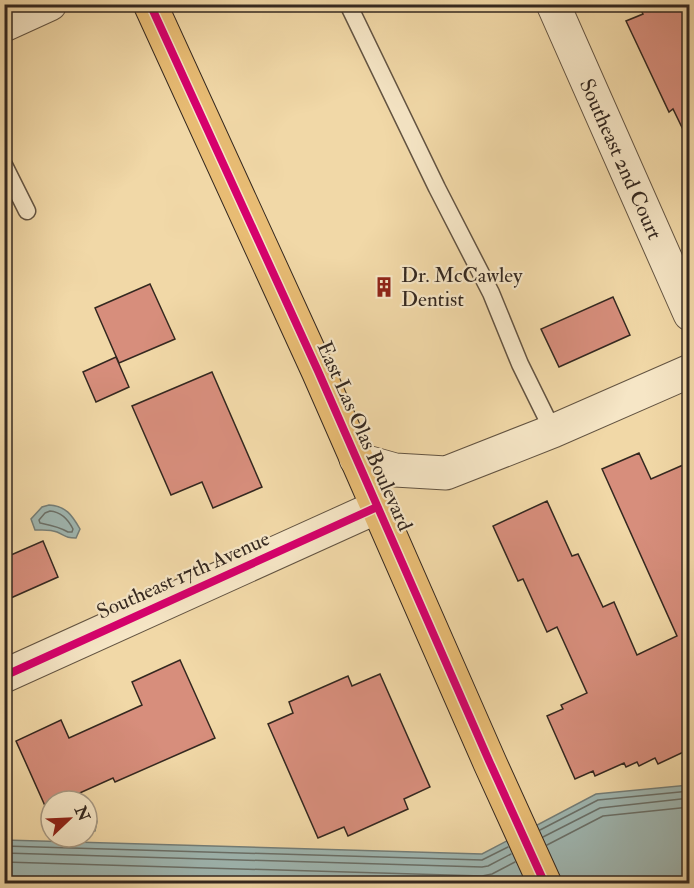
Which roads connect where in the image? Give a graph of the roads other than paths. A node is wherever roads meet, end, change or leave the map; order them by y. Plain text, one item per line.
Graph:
1 (50, 4) edge
2 (150, 4) edge
3 (348, 4) edge
4 (553, 4) edge
5 (4, 25) edge
6 (4, 165) edge
7 (27, 211) dead end
8 (690, 314) edge
9 (690, 371) edge
10 (553, 431) junction
11 (356, 459) junction
12 (377, 507) junction
13 (4, 676) edge
14 (545, 884) edge

1 - 5 street
2 - 11 main road, East Las Olas Boulevard
3 - 10 lane
4 - 8 street, Southeast 2nd Court
6 - 7 lane
9 - 10 street
10 - 11 street
11 - 12 main road, East Las Olas Boulevard
12 - 13 street, Southeast 17th Avenue
12 - 14 main road, East Las Olas Boulevard

